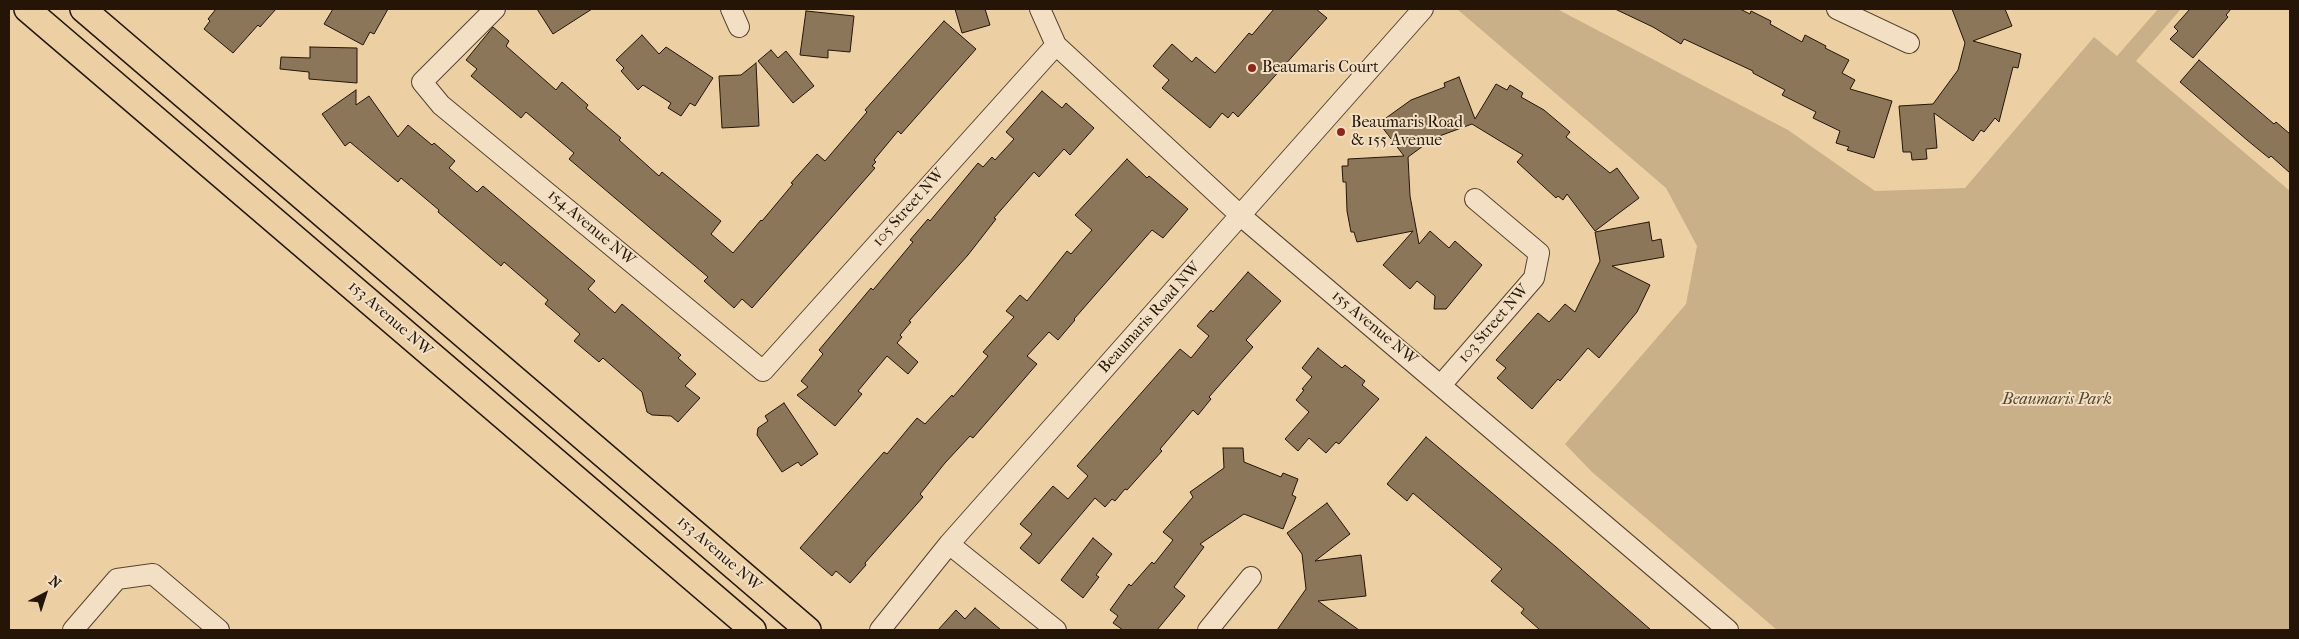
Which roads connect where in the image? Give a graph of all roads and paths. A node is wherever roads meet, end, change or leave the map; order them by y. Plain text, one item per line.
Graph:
1 (27, 9) edge
2 (83, 9) edge
3 (495, 9) edge
4 (730, 9) edge
5 (1040, 9) edge
6 (1423, 9) edge
7 (1837, 9) edge
8 (739, 27) dead end
9 (1910, 43) dead end
10 (1056, 45) junction
11 (1475, 198) dead end
12 (1241, 216) junction
13 (763, 371) joint
14 (1441, 385) junction
15 (949, 544) junction
16 (1251, 577) dead end
17 (74, 630) edge
18 (220, 630) edge
19 (753, 630) edge
20 (808, 630) edge
21 (880, 630) edge
22 (1056, 630) edge
23 (1208, 630) edge
24 (1728, 630) edge

1 - 19 main road, 153 Avenue NW
2 - 20 main road, 153 Avenue NW
3 - 13 street, 154 Avenue NW
4 - 8 street
5 - 10 street, 155 Avenue NW
6 - 12 street, Beaumaris Road NW
7 - 9 street
10 - 12 street, 155 Avenue NW
10 - 13 street, 105 Street NW
11 - 14 street, 103 Street NW
12 - 14 street, 155 Avenue NW
12 - 15 street, Beaumaris Road NW
14 - 24 street, 155 Avenue NW
15 - 21 street, Beaumaris Road NW
15 - 22 street
16 - 23 street
17 - 18 street

